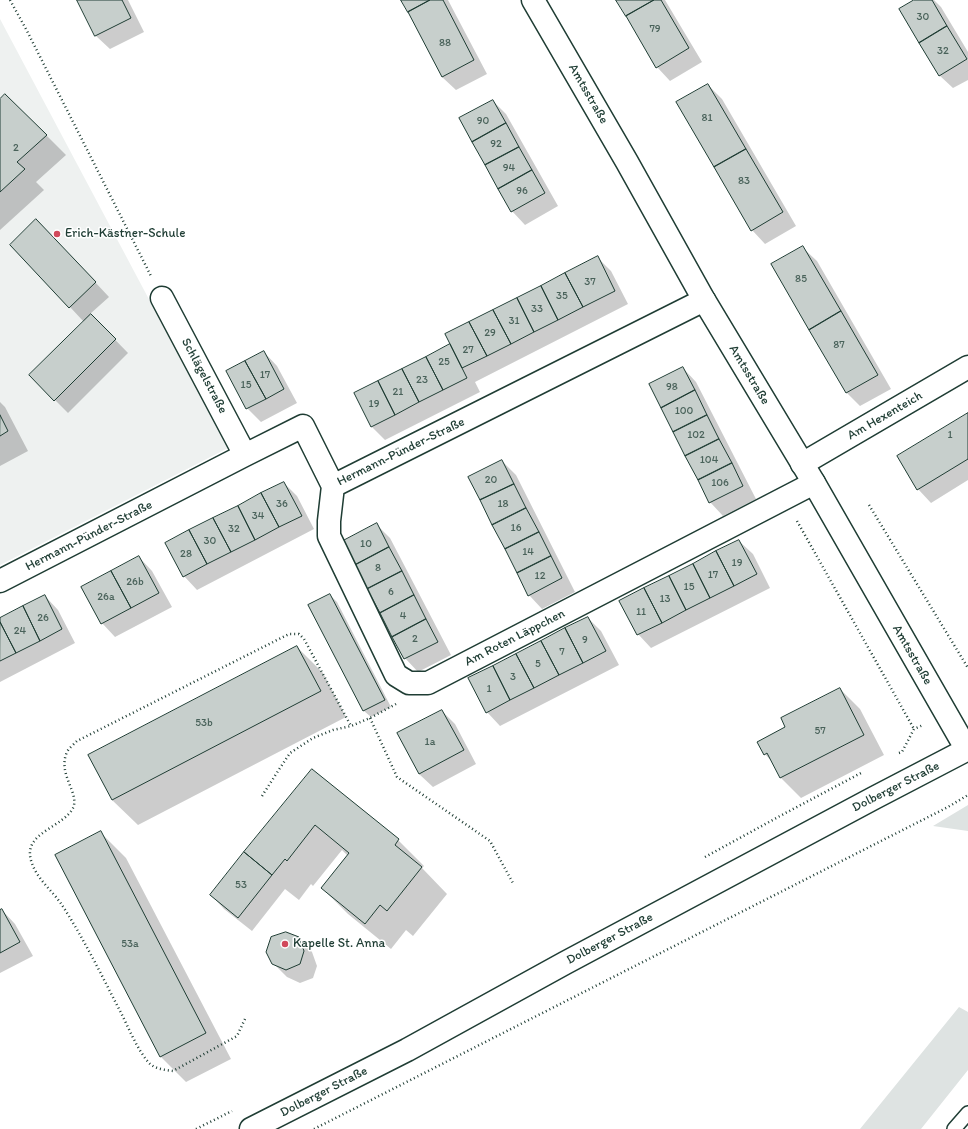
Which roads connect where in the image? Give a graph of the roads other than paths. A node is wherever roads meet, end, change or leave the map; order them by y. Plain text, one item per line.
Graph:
1 (532, 0) edge
2 (162, 298) road end
3 (704, 300) junction
4 (968, 367) edge
5 (245, 455) junction
6 (802, 464) junction
7 (814, 483) junction
8 (333, 486) junction
9 (0, 581) edge
10 (967, 750) edge
11 (968, 1113) edge
12 (251, 1129) edge
13 (954, 1129) edge

1 - 3 street, Amtsstraße
2 - 5 street, Schlägelstraße
3 - 6 street, Amtsstraße
3 - 8 street, Hermann-Pünder-Straße
4 - 6 street, Am Hexenteich
5 - 8 street, Hermann-Pünder-Straße
5 - 9 street, Hermann-Pünder-Straße
6 - 7 street, Amtsstraße
7 - 8 street, Am Roten Läppchen
7 - 10 street, Amtsstraße
10 - 12 street, Dolberger Straße
11 - 13 lane

